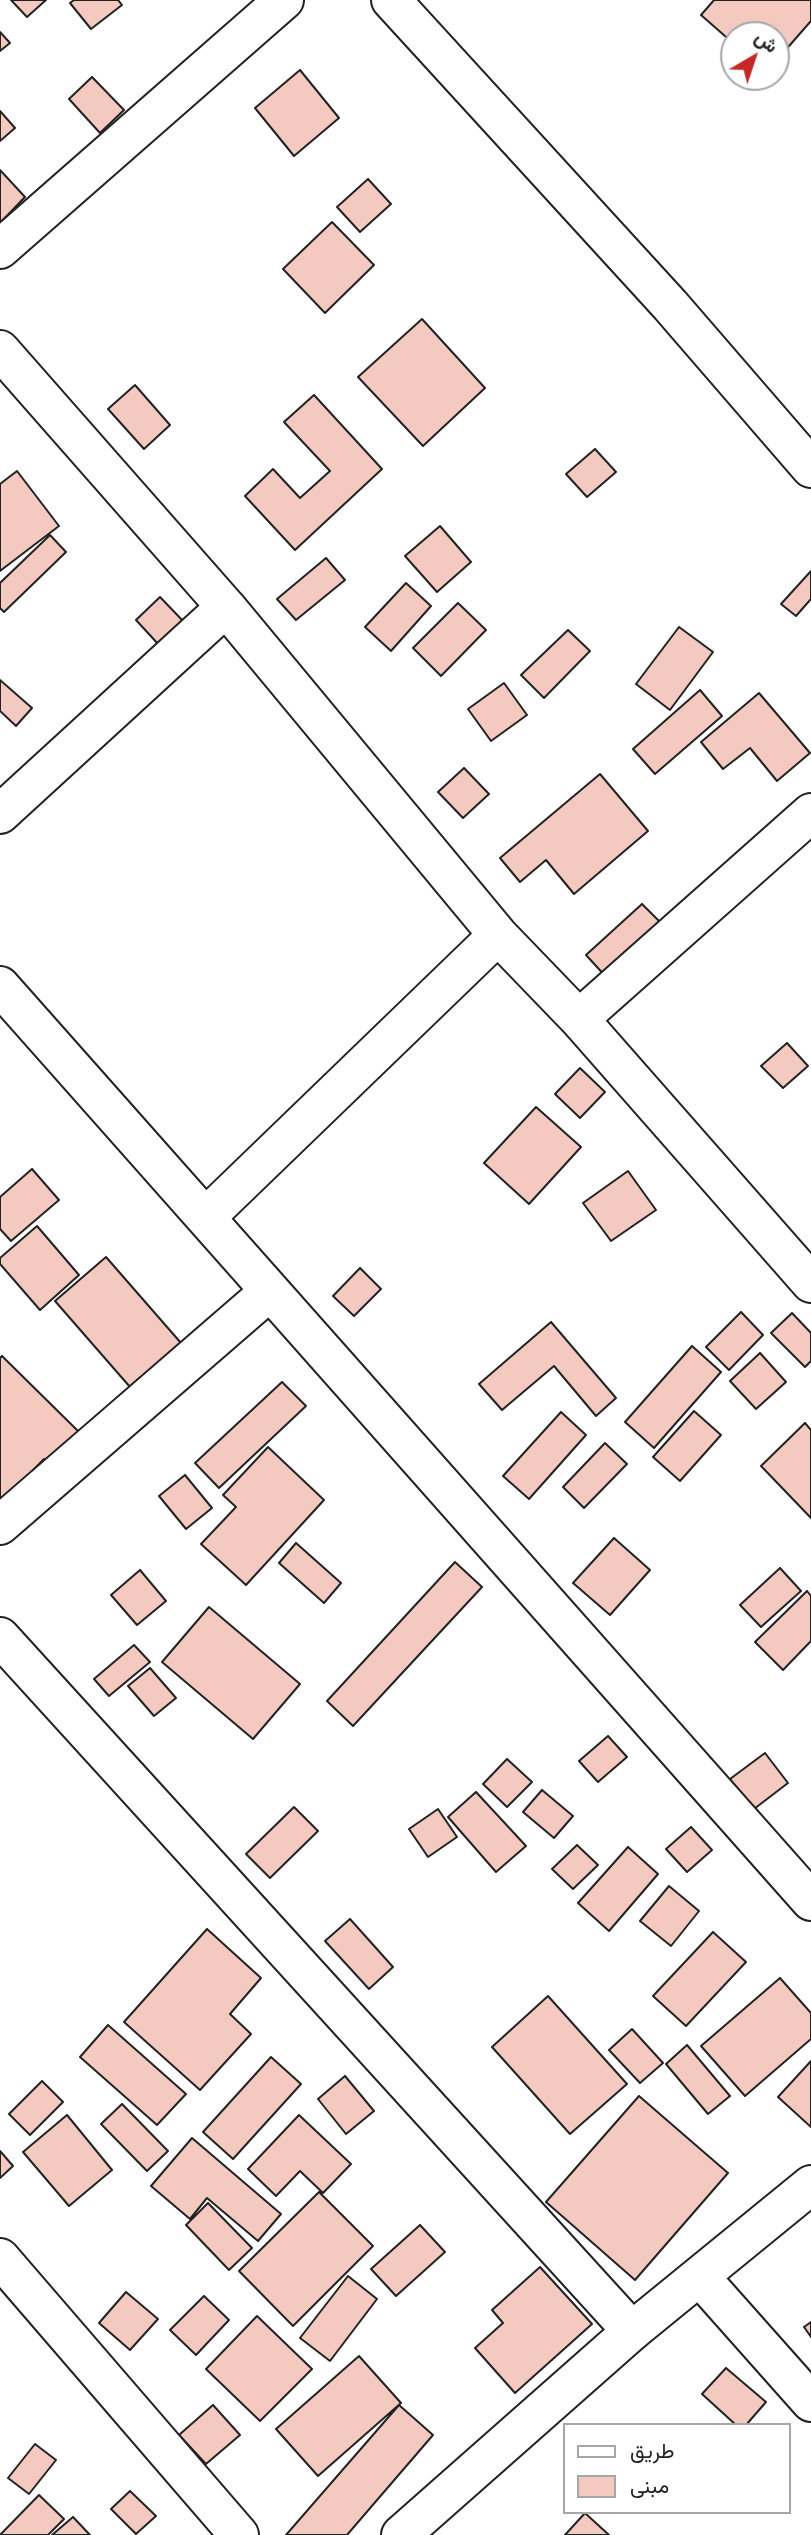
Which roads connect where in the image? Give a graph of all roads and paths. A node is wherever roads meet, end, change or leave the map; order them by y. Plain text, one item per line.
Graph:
1 (284, 0) edge
2 (391, 0) edge
3 (0, 249) edge
4 (0, 351) edge
5 (811, 468) edge
6 (226, 607) junction
7 (811, 813) edge
8 (0, 814) edge
9 (498, 935) junction
10 (0, 986) edge
11 (579, 1019) junction
12 (205, 1217) junction
13 (811, 1283) edge
14 (270, 1291) junction
15 (0, 1525) edge
16 (0, 1637) edge
17 (811, 1901) edge
18 (811, 2185) edge
19 (0, 2258) edge
20 (700, 2277) junction
21 (632, 2331) junction
22 (811, 2402) edge
23 (406, 2534) edge
24 (239, 2535) edge

1 - 3 street
2 - 5 street
4 - 6 street
6 - 8 street
6 - 9 street
7 - 11 street
9 - 11 street
9 - 12 street
10 - 12 street
11 - 13 street
12 - 14 street
14 - 15 street
14 - 17 street
16 - 21 street
18 - 20 street
19 - 24 street
20 - 21 street
20 - 22 street
21 - 23 street

